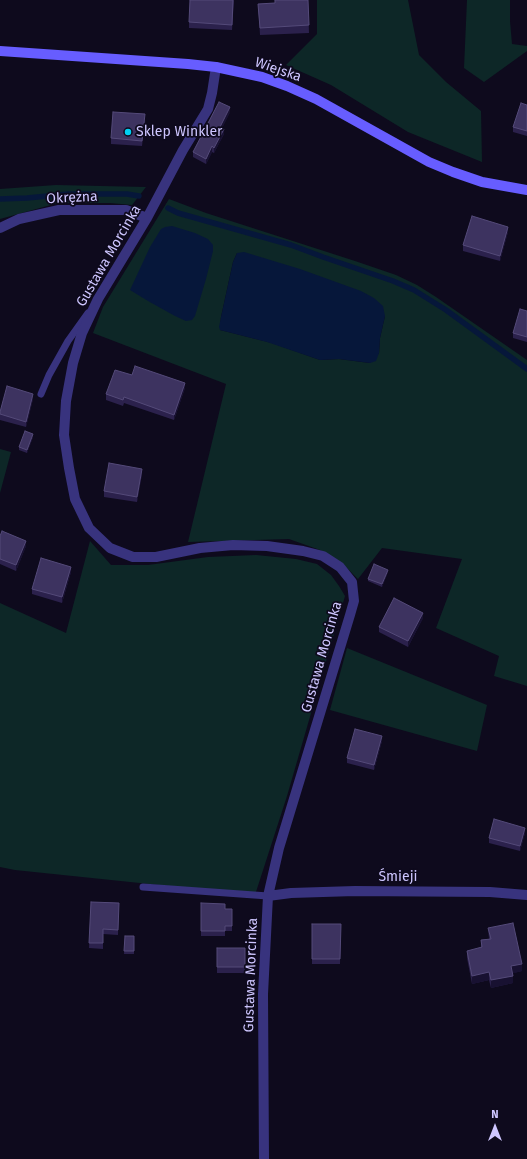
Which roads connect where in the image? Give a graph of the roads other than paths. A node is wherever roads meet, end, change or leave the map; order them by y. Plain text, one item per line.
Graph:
1 (0, 52) edge
2 (216, 67) junction
3 (527, 190) edge
4 (147, 218) junction
5 (0, 228) edge
6 (93, 309) junction
7 (41, 394) dead end
8 (143, 887) dead end
9 (527, 895) edge
10 (268, 896) junction
11 (264, 1159) edge

1 - 2 street, Wiejska
2 - 3 street, Wiejska
2 - 4 street, Gustawa Morcinka
4 - 5 street, Okrężna
4 - 6 street, Gustawa Morcinka
6 - 7 lane
6 - 10 street, Gustawa Morcinka
8 - 10 lane
9 - 10 street, Śmieji
10 - 11 street, Gustawa Morcinka

